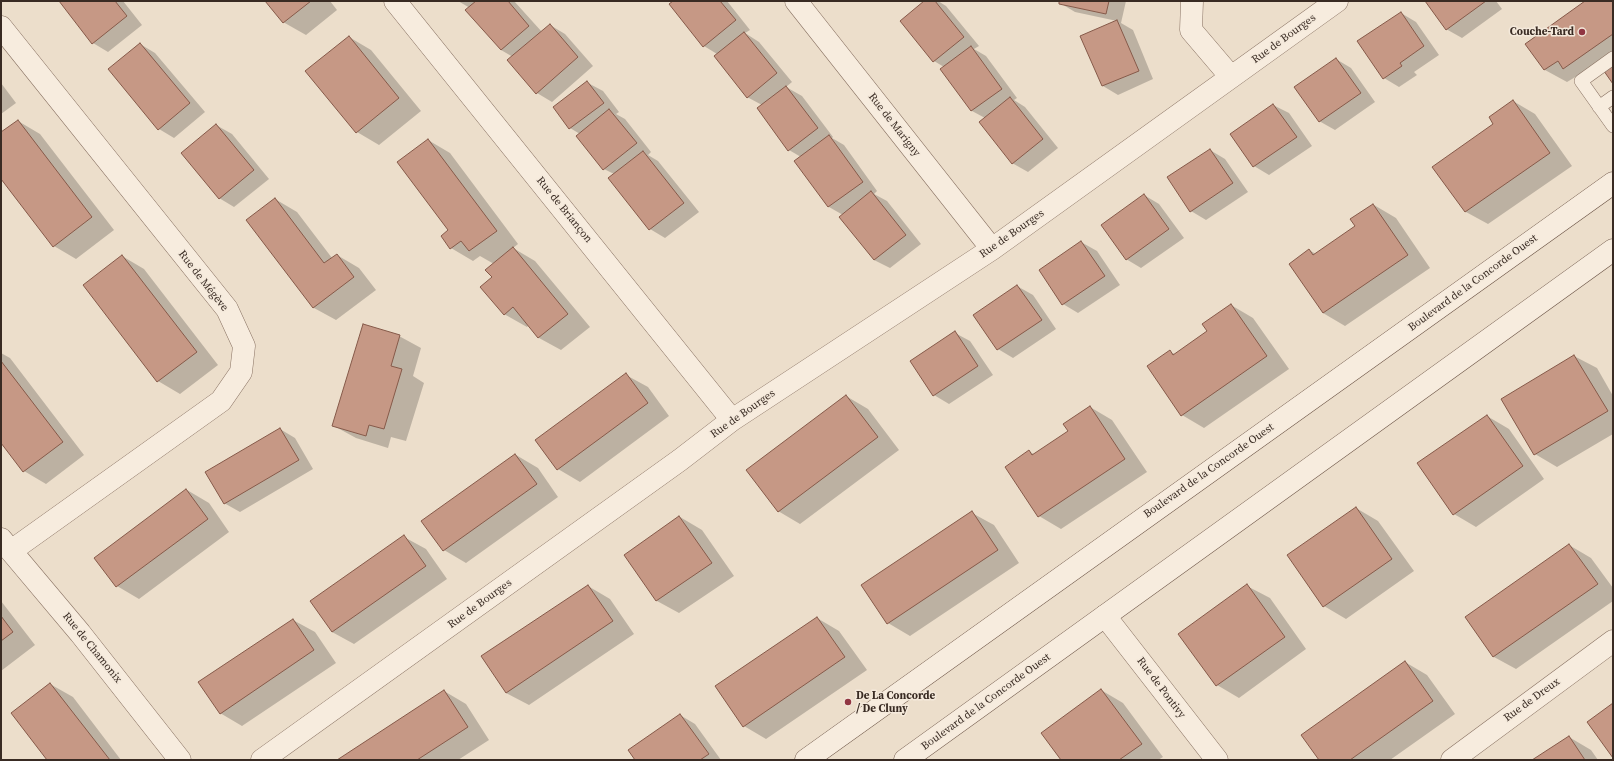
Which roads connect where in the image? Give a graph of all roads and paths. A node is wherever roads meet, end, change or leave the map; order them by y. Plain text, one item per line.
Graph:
1 (395, 1) edge
2 (796, 1) edge
3 (1192, 1) edge
4 (1337, 1) edge
5 (1, 27) edge
6 (1613, 58) edge
7 (1230, 77) junction
8 (1613, 97) edge
9 (1599, 107) junction
10 (1613, 126) edge
11 (1613, 183) edge
12 (992, 249) junction
13 (1613, 250) edge
14 (732, 420) junction
15 (6, 545) edge
16 (1105, 616) junction
17 (1613, 641) edge
18 (180, 760) edge
19 (262, 760) edge
20 (806, 760) edge
21 (905, 760) edge
22 (1217, 760) edge
23 (1452, 760) edge

1 - 14 street, Rue de Briançon
2 - 12 street, Rue de Marigny
3 - 7 street
4 - 7 street, Rue de Bourges
5 - 15 street, Rue de Mégève
6 - 9 lane
7 - 12 street, Rue de Bourges
8 - 9 lane
9 - 10 lane
11 - 20 street, Boulevard de la Concorde Ouest
12 - 14 street, Rue de Bourges
13 - 16 street, Boulevard de la Concorde Ouest
14 - 19 street, Rue de Bourges
15 - 18 street, Rue de Chamonix
16 - 21 street, Boulevard de la Concorde Ouest
16 - 22 street, Rue de Pontivy
17 - 23 street, Rue de Dreux

